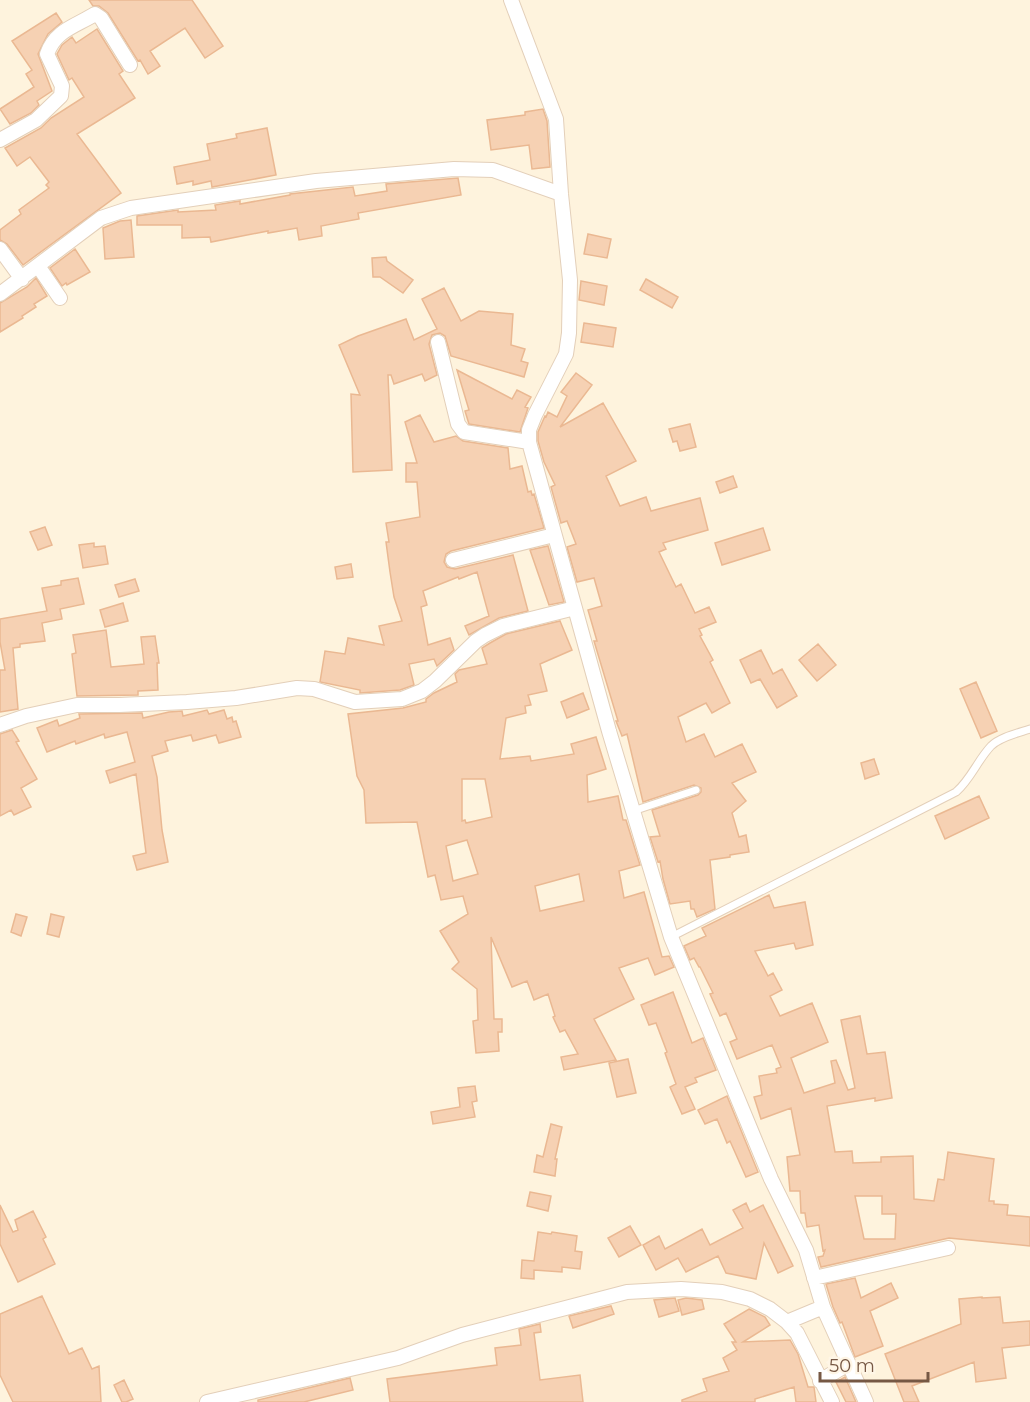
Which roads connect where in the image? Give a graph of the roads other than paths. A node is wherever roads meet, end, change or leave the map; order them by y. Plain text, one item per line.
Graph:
1 (511, 0) edge
2 (130, 65) dead end
3 (0, 140) edge
4 (561, 194) junction
5 (0, 249) edge
6 (38, 266) junction
7 (22, 279) junction
8 (0, 294) edge
9 (60, 298) dead end
10 (438, 342) dead end
11 (529, 442) junction
12 (554, 535) junction
13 (453, 560) dead end
14 (575, 608) junction
15 (0, 725) edge
16 (1030, 729) edge
17 (696, 790) dead end
18 (633, 811) junction
19 (671, 936) junction
20 (948, 1248) dead end
21 (814, 1278) junction
22 (823, 1307) junction
23 (787, 1322) junction
24 (848, 1364) junction
25 (820, 1381) junction
26 (207, 1402) edge
27 (832, 1402) edge
28 (866, 1402) edge

1 - 4 street
2 - 3 street
4 - 6 street
4 - 11 street
5 - 7 street
6 - 7 street
6 - 9 street
7 - 8 street
10 - 11 street
11 - 12 street
12 - 13 street
12 - 14 street
14 - 15 street
14 - 18 street
16 - 19 lane
17 - 18 lane
18 - 19 street
19 - 21 street
20 - 21 street
21 - 22 street
22 - 23 street
22 - 24 street
23 - 25 street
23 - 26 street
24 - 25 street
24 - 28 street
25 - 27 street

